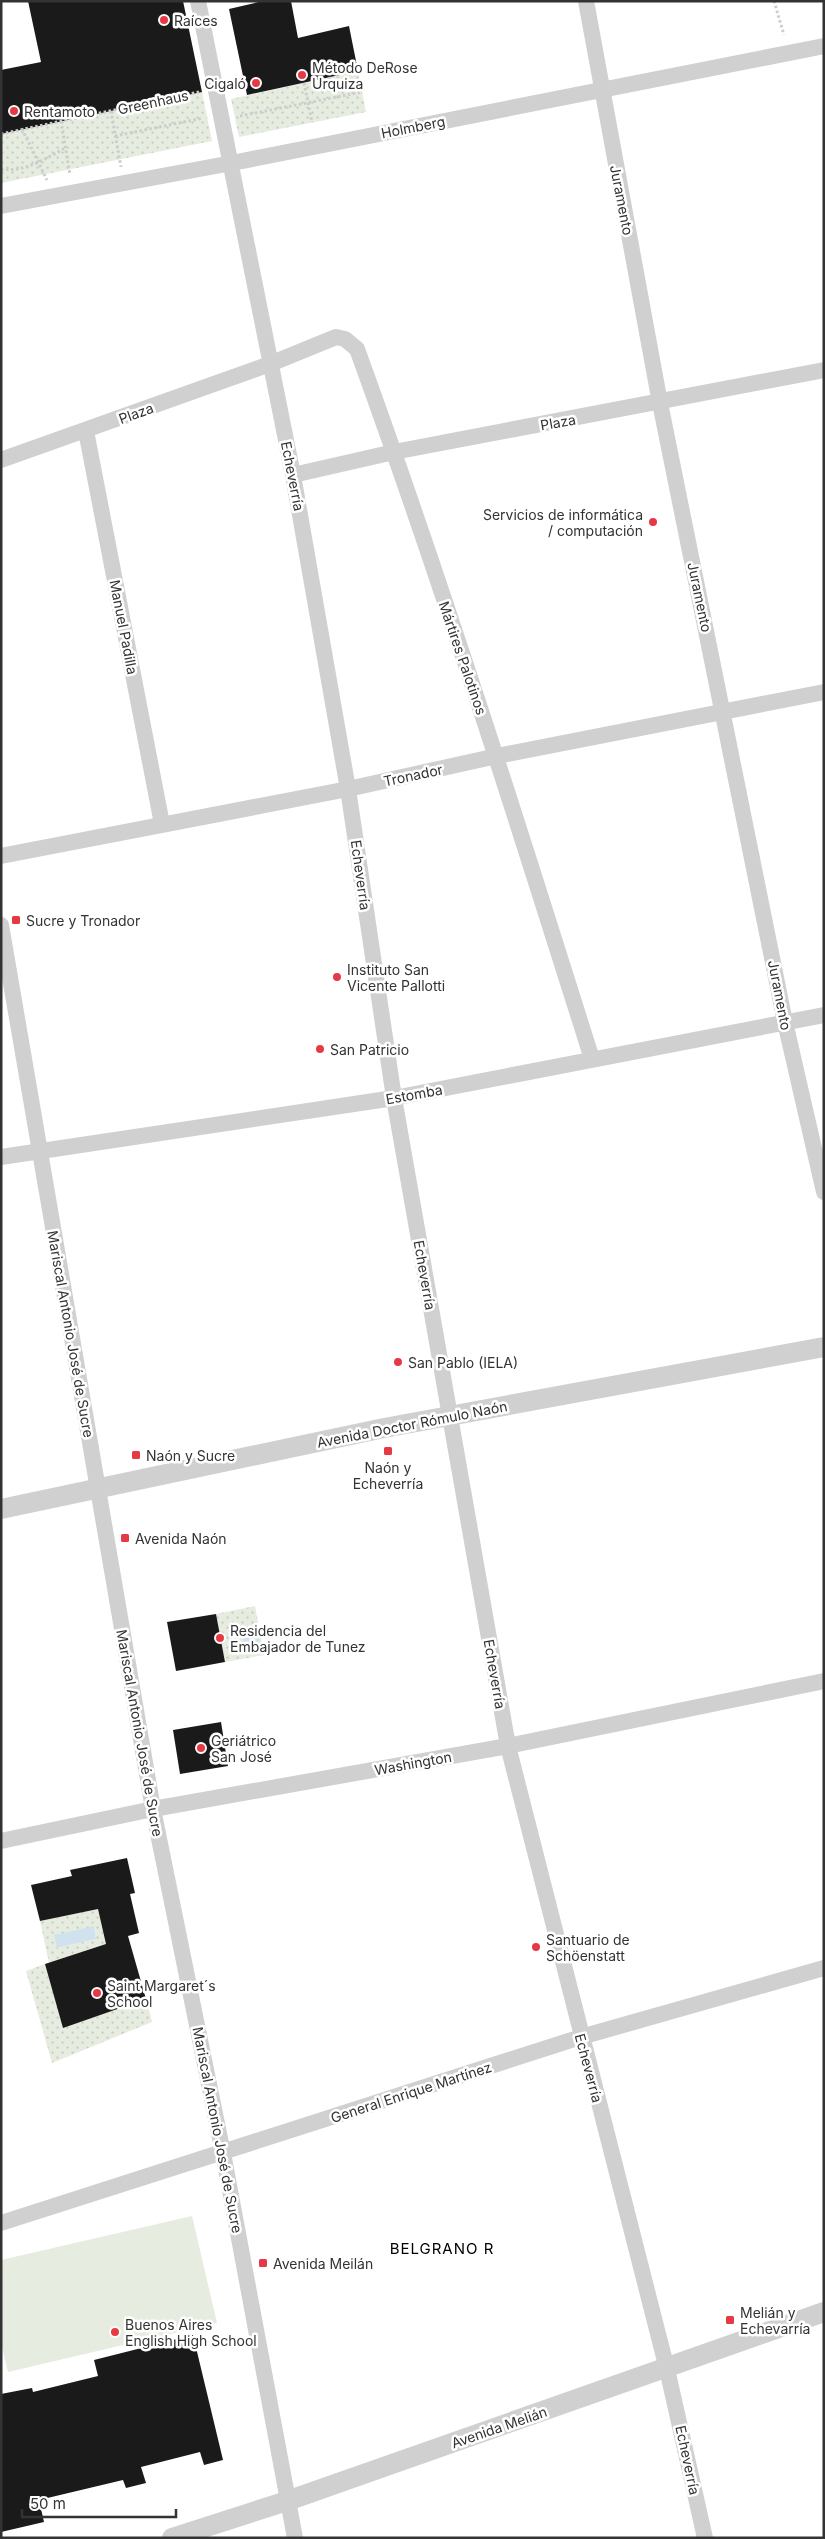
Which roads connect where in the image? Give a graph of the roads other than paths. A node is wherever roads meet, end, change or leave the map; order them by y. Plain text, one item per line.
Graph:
1 (198, 1) edge
2 (586, 1) edge
3 (824, 46) edge
4 (602, 90) junction
5 (232, 163) junction
6 (1, 206) edge
7 (270, 364) junction
8 (824, 370) edge
9 (660, 403) junction
10 (86, 431) junction
11 (394, 452) junction
12 (1, 460) edge
13 (293, 475) junction
14 (824, 692) edge
15 (724, 712) junction
16 (496, 756) junction
17 (348, 789) junction
18 (162, 824) junction
19 (1, 856) edge
20 (1, 925) edge
21 (824, 1015) edge
22 (785, 1022) junction
23 (592, 1059) junction
24 (394, 1098) junction
25 (40, 1152) junction
26 (1, 1157) edge
27 (824, 1192) edge
28 (824, 1347) edge
29 (449, 1416) junction
30 (97, 1488) junction
31 (1, 1509) edge
32 (824, 1681) edge
33 (508, 1746) junction
34 (153, 1810) junction
35 (1, 1841) edge
36 (824, 1968) edge
37 (581, 2036) junction
38 (223, 2153) junction
39 (1, 2223) edge
40 (824, 2312) edge
41 (667, 2368) junction
42 (287, 2501) junction
43 (172, 2538) edge
44 (295, 2538) edge
45 (705, 2538) edge

1 - 5 street, Echeverría
2 - 4 street, Juramento
3 - 4 street, Holmberg
4 - 5 street, Holmberg
4 - 9 street, Juramento
5 - 6 street, Holmberg
5 - 7 street, Echeverría
7 - 10 street, Plaza
7 - 11 street, Mártires Palotinos
7 - 13 street, Echeverría
8 - 9 street, Plaza
9 - 11 street, Plaza
9 - 15 street, Juramento
10 - 12 street, Plaza
10 - 18 street, Manuel Padilla
11 - 13 street, Plaza
11 - 16 street, Mártires Palotinos
13 - 17 street, Echeverría
14 - 15 street, Tronador
15 - 16 street, Tronador
15 - 22 street, Juramento
16 - 17 street, Tronador
16 - 23 street, Mártires Palotinos
17 - 18 street, Tronador
17 - 24 street, Echeverría
18 - 19 street, Tronador
20 - 25 street, Mariscal Antonio José de Sucre
21 - 22 street, Estomba
22 - 23 street, Estomba
22 - 27 street, Juramento
23 - 24 street, Estomba
24 - 25 street, Estomba
24 - 29 street, Echeverría
25 - 26 street, Estomba
25 - 30 street, Mariscal Antonio José de Sucre
28 - 29 street, Avenida Doctor Rómulo Naón
29 - 30 street, Avenida Doctor Rómulo Naón
29 - 33 street, Echeverría
30 - 31 street, Avenida Doctor Rómulo Naón
30 - 34 street, Mariscal Antonio José de Sucre
32 - 33 street, Washington
33 - 34 street, Washington
33 - 37 street, Echeverría
34 - 35 street, Washington
34 - 38 street, Mariscal Antonio José de Sucre
36 - 37 street, General Enrique Martínez
37 - 38 street, General Enrique Martínez
37 - 41 street, Echeverría
38 - 39 street, General Enrique Martínez
38 - 42 street, Mariscal Antonio José de Sucre
40 - 41 street, Avenida Melián
41 - 42 street, Avenida Melián
41 - 45 street, Echeverría
42 - 43 street, Avenida Melián
42 - 44 street, Mariscal Antonio José de Sucre

